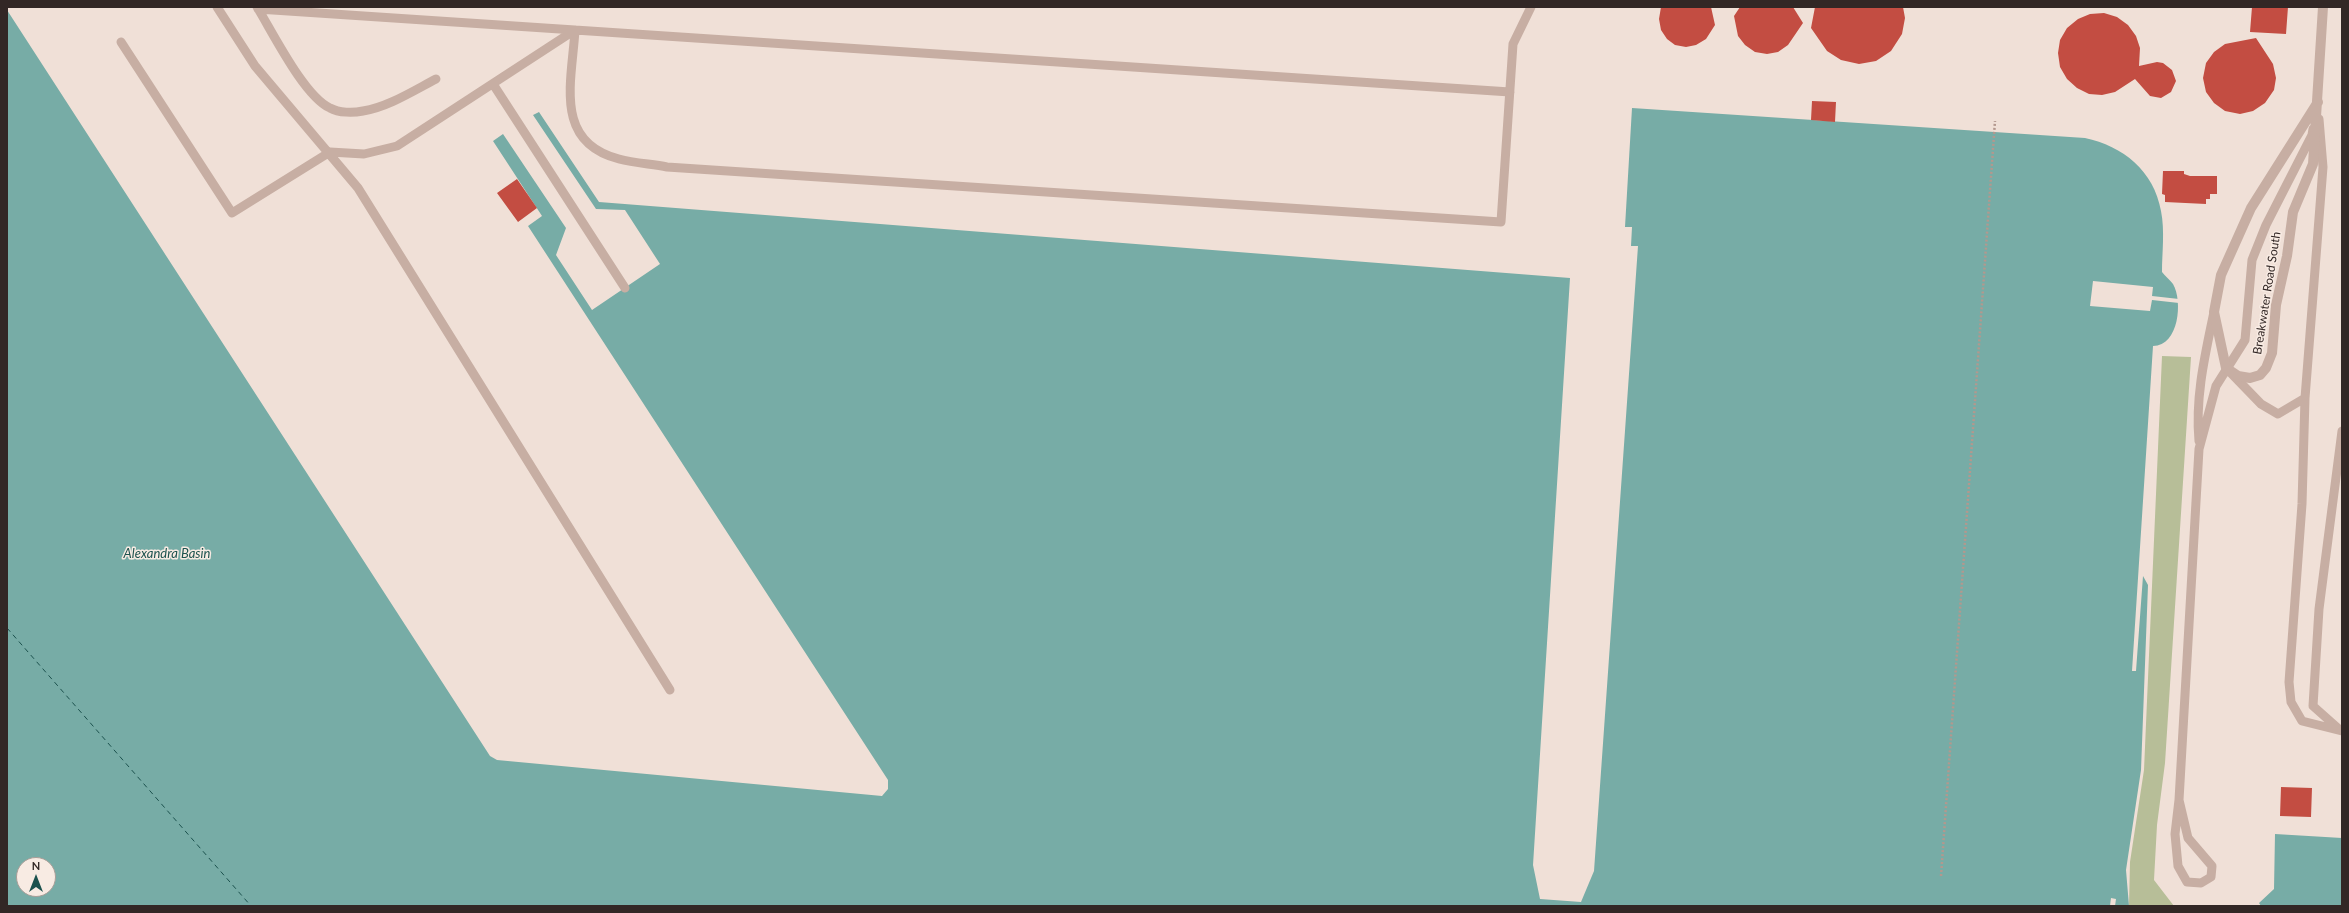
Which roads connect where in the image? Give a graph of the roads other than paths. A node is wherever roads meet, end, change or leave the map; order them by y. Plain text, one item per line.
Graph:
1 (217, 7) edge
2 (1532, 7) edge
3 (2323, 7) edge
4 (257, 8) edge
5 (575, 30) junction
6 (121, 42) dead end
7 (436, 79) dead end
8 (493, 84) junction
9 (1510, 92) junction
10 (2318, 102) junction
11 (330, 152) junction
12 (625, 288) dead end
13 (2214, 312) junction
14 (2226, 368) junction
15 (2305, 398) junction
16 (2342, 431) edge
17 (2200, 449) junction
18 (670, 690) dead end
19 (2341, 730) edge
20 (2179, 800) junction

1 - 11 lane
2 - 9 lane
3 - 10 street, Breakwater Road South
4 - 5 lane
4 - 7 lane
5 - 8 lane
5 - 9 lane
5 - 9 lane
6 - 11 lane
8 - 11 lane
8 - 12 lane
10 - 13 street, Breakwater Road South
10 - 14 lane
10 - 14 street, Breakwater Road South
10 - 15 lane
11 - 18 lane
13 - 14 street, Breakwater Road South
13 - 17 lane
14 - 15 lane
14 - 17 lane
15 - 19 lane
16 - 19 lane
17 - 20 lane
20 - 20 lane

